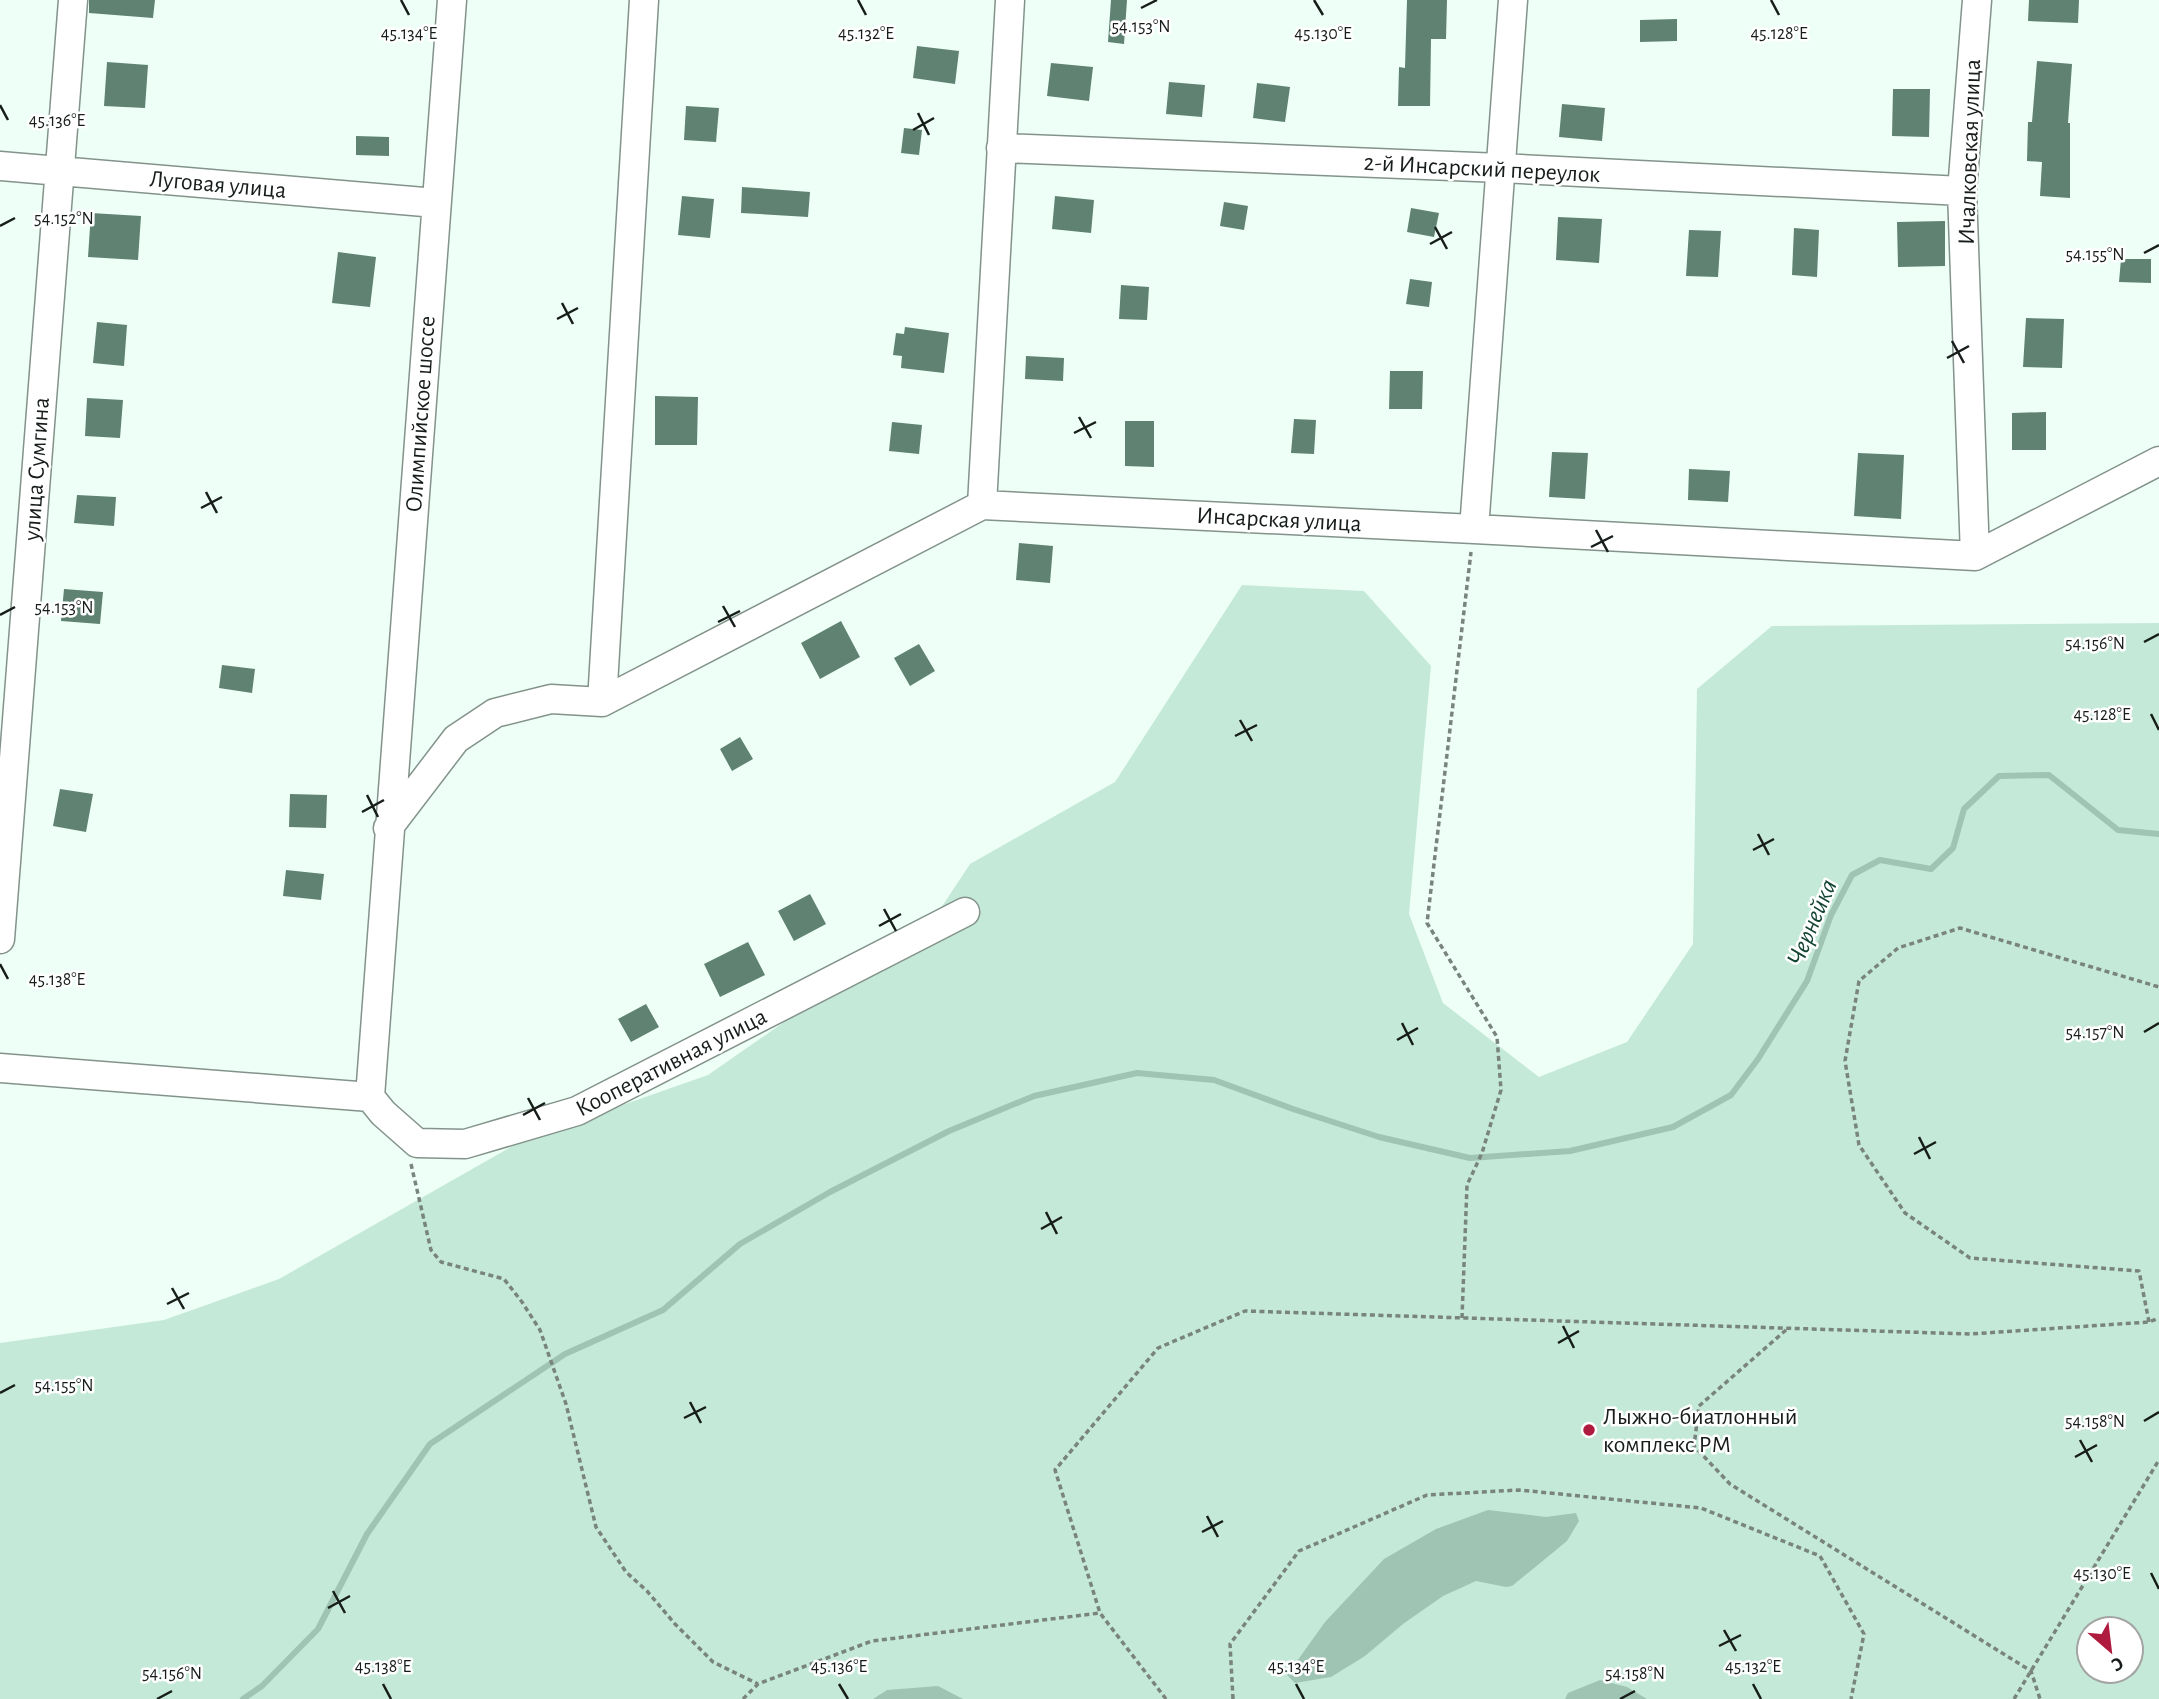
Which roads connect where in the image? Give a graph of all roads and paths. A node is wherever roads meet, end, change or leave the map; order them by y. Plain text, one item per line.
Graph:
1 (73, 0) edge
2 (452, 0) edge
3 (644, 0) edge
4 (1010, 0) edge
5 (1513, 0) edge
6 (1977, 0) edge
7 (1000, 148) junction
8 (0, 166) edge
9 (1501, 168) junction
10 (59, 171) junction
11 (1962, 191) junction
12 (436, 203) junction
13 (2159, 461) edge
14 (982, 505) junction
15 (1474, 529) junction
16 (1975, 556) junction
17 (602, 702) junction
18 (388, 828) junction
19 (965, 912) dead end
20 (0, 939) edge
21 (2159, 987) edge
22 (0, 1068) edge
23 (370, 1097) junction
24 (403, 1130) junction
25 (1462, 1318) junction
26 (2159, 1318) edge
27 (2149, 1322) junction
28 (1788, 1329) junction
29 (2159, 1460) edge
30 (1100, 1613) junction
31 (2031, 1671) junction
32 (758, 1684) junction
33 (743, 1699) edge
34 (1166, 1699) edge
35 (1233, 1699) edge
36 (1851, 1699) edge
37 (2014, 1699) edge
38 (2040, 1699) edge

1 - 10 street, улица Сумгина
2 - 12 street, Олимпийское шоссе
3 - 17 street
4 - 7 street
5 - 9 street
6 - 11 street, Ичалковская улица
7 - 9 street, 2-й Инсарский переулок
7 - 14 street
8 - 10 street, Луговая улица
9 - 11 street, 2-й Инсарский переулок
9 - 15 street
10 - 12 street, Луговая улица
10 - 20 street, улица Сумгина
11 - 16 street, Ичалковская улица
12 - 18 street, Олимпийское шоссе
13 - 16 street
14 - 15 street, Инсарская улица
14 - 17 street
15 - 16 street, Инсарская улица
15 - 25 path
17 - 18 street
18 - 23 street, Олимпийское шоссе
19 - 24 street, Кооперативная улица
21 - 27 path
22 - 23 street
23 - 24 street, Кооперативная улица
24 - 32 path
25 - 28 path
25 - 30 path
26 - 27 path
27 - 28 path
28 - 31 path
29 - 31 path
30 - 32 path
30 - 34 path
31 - 37 path
31 - 38 path
32 - 33 path
35 - 36 path

